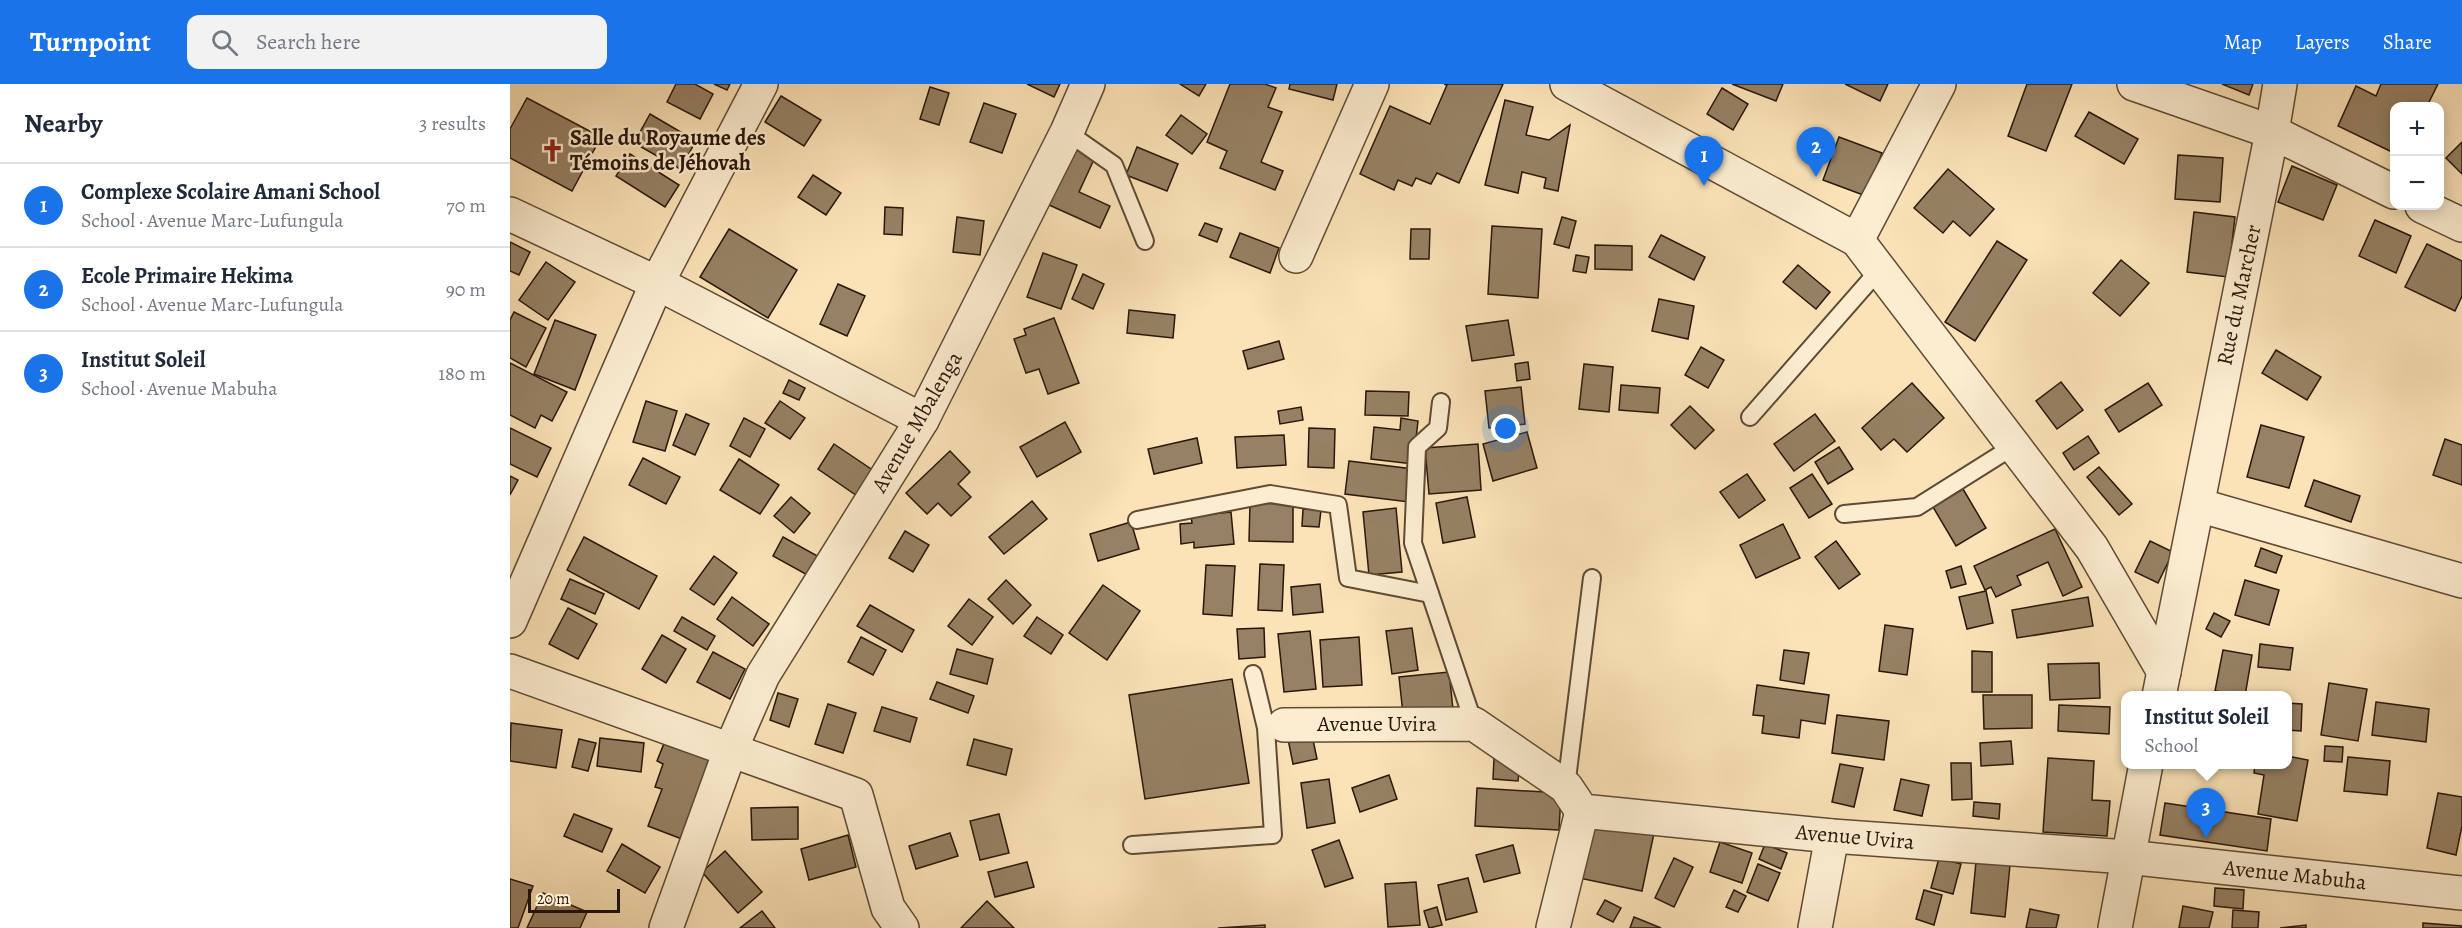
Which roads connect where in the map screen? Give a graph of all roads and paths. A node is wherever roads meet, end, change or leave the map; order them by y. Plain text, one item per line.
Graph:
1 (761, 84) edge
2 (1088, 84) edge
3 (1372, 84) edge
4 (1567, 84) edge
5 (1939, 84) edge
6 (2134, 84) edge
7 (2280, 84) edge
8 (1067, 132) junction
9 (2272, 132) junction
10 (2390, 190) edge
11 (2430, 210) edge
12 (510, 214) edge
13 (2462, 225) edge
14 (1857, 240) junction
15 (1145, 241) dead end
16 (1296, 256) dead end
17 (1880, 270) junction
18 (657, 283) junction
19 (1441, 402) dead end
20 (1750, 417) dead end
21 (922, 420) junction
22 (2014, 446) junction
23 (2198, 505) junction
24 (1844, 514) dead end
25 (1137, 519) dead end
26 (1592, 578) dead end
27 (2462, 581) edge
28 (1430, 594) junction
29 (510, 621) edge
30 (510, 670) edge
31 (1253, 674) dead end
32 (2161, 684) edge
33 (1474, 724) junction
34 (1275, 726) junction
35 (730, 751) junction
36 (2145, 769) edge
37 (1574, 799) junction
38 (1832, 836) junction
39 (1132, 845) dead end
40 (2127, 857) junction
41 (2462, 893) edge
42 (889, 921) edge
43 (666, 928) edge
44 (1552, 928) edge
45 (1815, 928) edge
46 (2115, 928) edge

1 - 18 street
2 - 8 street, Avenue Mbalenga
3 - 16 street
4 - 14 street
5 - 14 street
6 - 9 street
7 - 9 street, Rue du Marcher
8 - 15 lane
8 - 21 street, Avenue Mbalenga
9 - 10 street
9 - 23 street, Rue du Marcher
11 - 13 street
12 - 18 street
14 - 17 street
17 - 20 lane
17 - 22 street
18 - 21 street
18 - 29 street
19 - 28 lane
21 - 35 street, Avenue Mbalenga
22 - 24 lane
22 - 32 street
23 - 27 street
23 - 32 street, Rue du Marcher
25 - 28 lane
26 - 37 lane
28 - 33 lane
30 - 35 street
31 - 34 lane
33 - 34 street, Avenue Uvira
33 - 37 street, Avenue Uvira
34 - 39 lane
35 - 42 street
35 - 43 street, Avenue Mbalenga
36 - 40 street
37 - 38 street, Avenue Uvira
37 - 44 street
38 - 40 street, Avenue Uvira
38 - 45 street
40 - 41 street, Avenue Mabuha
40 - 46 street

